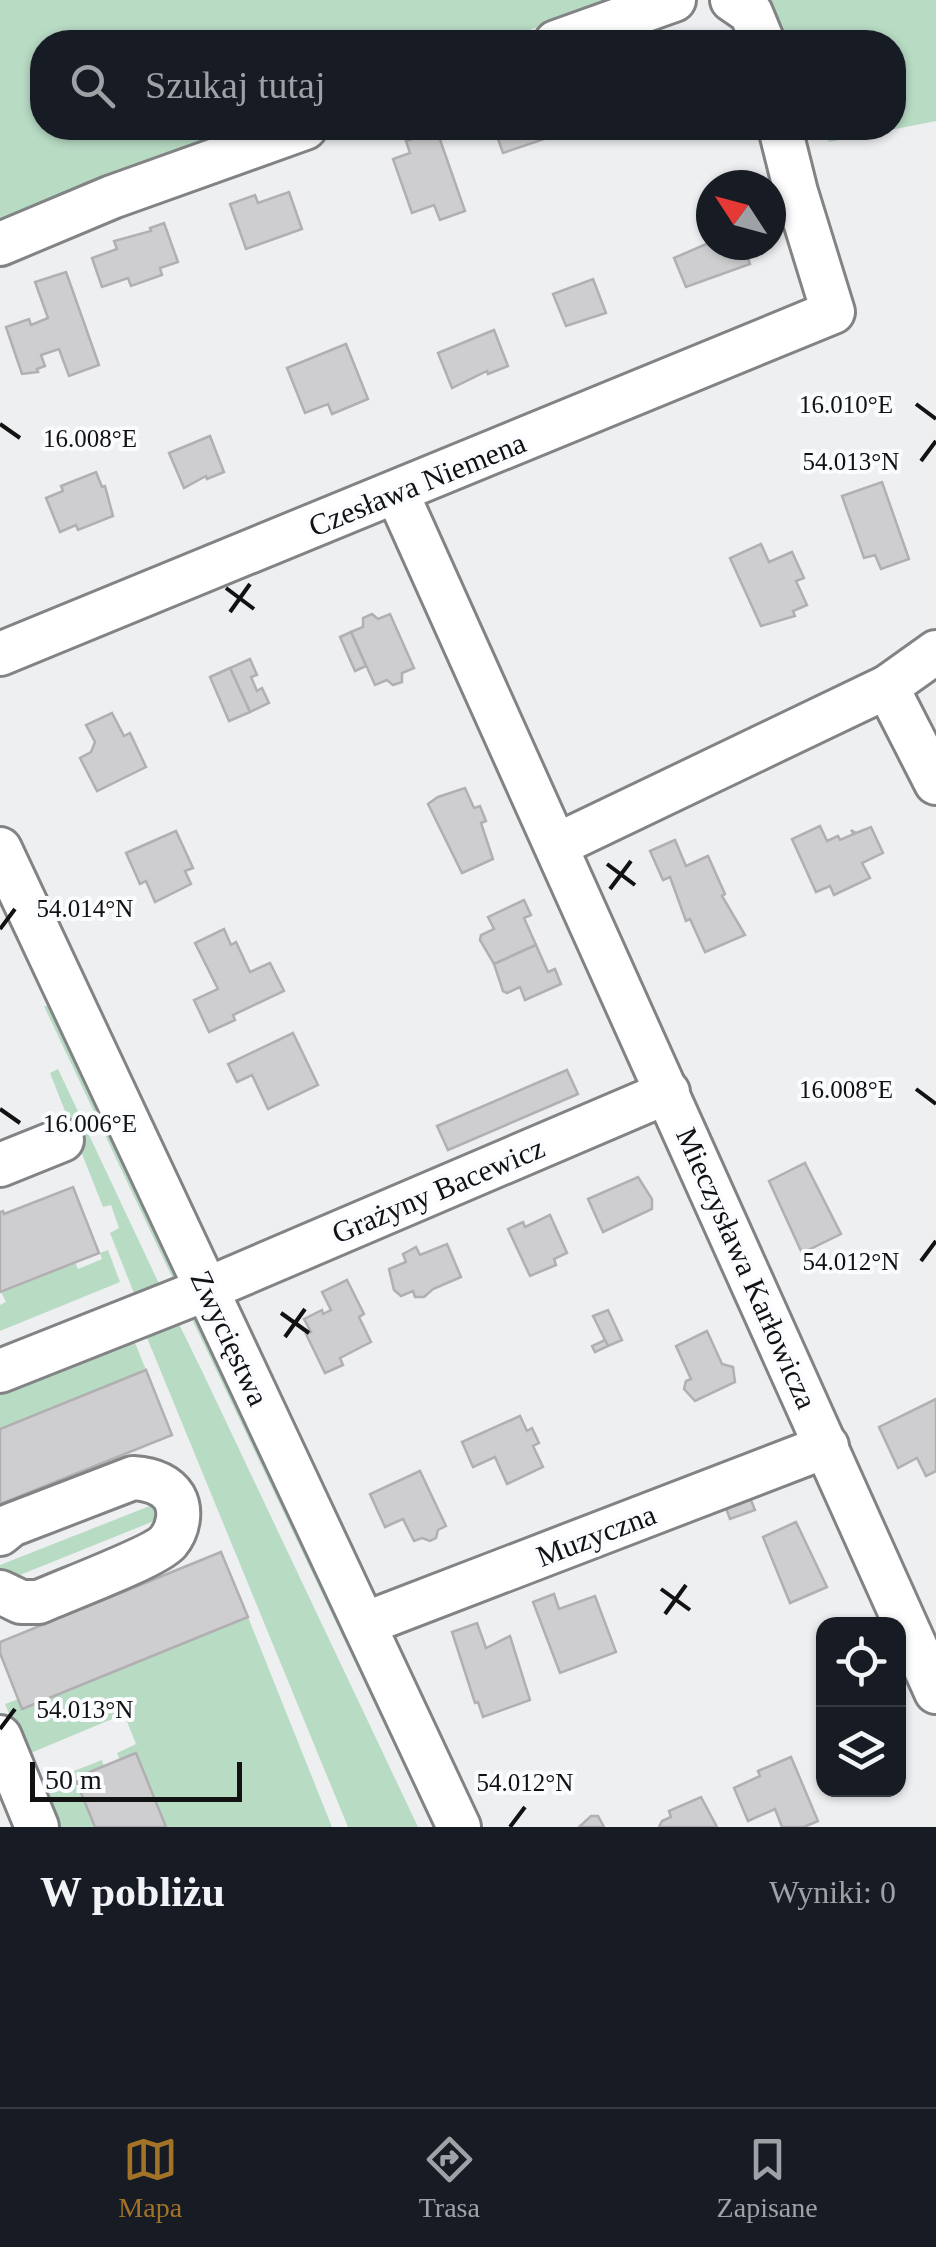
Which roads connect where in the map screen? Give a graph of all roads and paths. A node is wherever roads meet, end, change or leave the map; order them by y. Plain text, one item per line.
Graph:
1 (674, 0) edge
2 (732, 0) edge
3 (590, 30) edge
4 (757, 30) edge
5 (271, 140) edge
6 (783, 140) edge
7 (0, 244) edge
8 (397, 494) junction
9 (936, 652) edge
10 (0, 654) edge
11 (887, 687) junction
12 (936, 783) edge
13 (556, 844) junction
14 (0, 849) edge
15 (668, 1092) junction
16 (62, 1140) dead end
17 (0, 1165) edge
18 (207, 1289) junction
19 (0, 1371) edge
20 (827, 1446) junction
21 (0, 1534) edge
22 (0, 1592) edge
23 (364, 1624) junction
24 (936, 1692) edge
25 (0, 1737) edge
26 (37, 1827) edge
27 (459, 1827) edge

1 - 3 street
2 - 4 street
5 - 7 street
6 - 8 street, Czesława Niemena
8 - 10 street, Czesława Niemena
8 - 13 street, Mieczysława Karłowicza
9 - 11 street
11 - 12 street
11 - 13 street
13 - 15 street, Mieczysława Karłowicza
14 - 18 street, Zwycięstwa
15 - 18 street, Grażyny Bacewicz
15 - 20 street, Mieczysława Karłowicza
16 - 17 street
18 - 19 street, Grażyny Bacewicz
18 - 23 street, Zwycięstwa
20 - 23 street, Muzyczna
20 - 24 street, Mieczysława Karłowicza
21 - 22 street
23 - 27 street, Zwycięstwa
25 - 26 street

